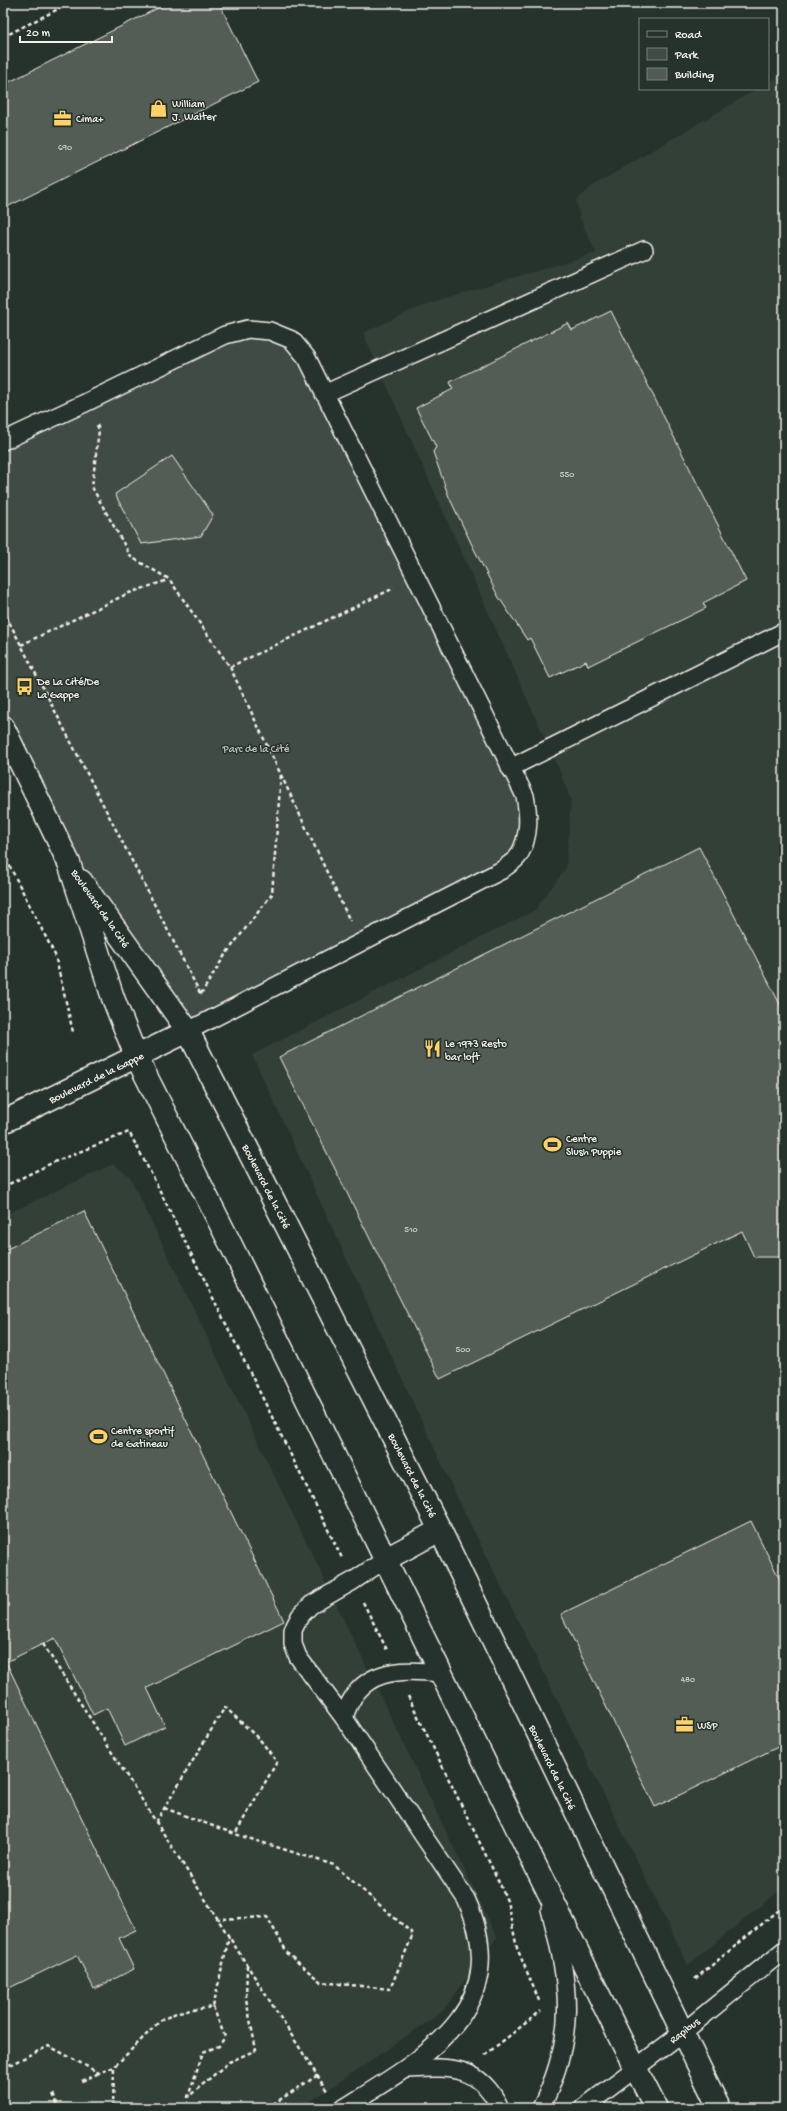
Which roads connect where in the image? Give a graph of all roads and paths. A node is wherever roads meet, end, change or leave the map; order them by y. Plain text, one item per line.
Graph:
1 (70, 3) edge
2 (3, 37) edge
3 (644, 250) dead end
4 (324, 394) junction
5 (85, 403) junction
6 (3, 441) edge
7 (416, 577) junction
8 (169, 579) junction
9 (3, 610) edge
10 (781, 633) dead end
11 (21, 645) junction
12 (230, 666) junction
13 (3, 726) edge
14 (510, 768) junction
15 (281, 774) junction
16 (3, 853) edge
17 (69, 864) junction
18 (361, 941) junction
19 (188, 1031) junction
20 (73, 1032) dead end
21 (136, 1056) junction
22 (3, 1122) edge
23 (129, 1132) dead end
24 (3, 1187) edge
25 (440, 1530) junction
26 (386, 1560) junction
27 (43, 1644) dead end
28 (441, 1673) junction
29 (344, 1718) junction
30 (164, 1808) junction
31 (156, 1822) junction
32 (235, 1834) junction
33 (541, 1876) junction
34 (784, 1906) edge
35 (218, 1918) junction
36 (229, 1936) junction
37 (784, 1950) edge
38 (247, 1965) junction
39 (695, 1979) dead end
40 (214, 2007) junction
41 (543, 2010) dead end
42 (682, 2033) junction
43 (480, 2059) dead end
44 (114, 2067) junction
45 (635, 2067) junction
46 (3, 2068) edge
47 (406, 2069) junction
48 (99, 2073) junction
49 (318, 2075) junction
50 (82, 2081) dead end
51 (328, 2093) dead end
52 (53, 2094) dead end
53 (59, 2108) edge
54 (113, 2108) edge
55 (266, 2108) edge
56 (344, 2108) edge
57 (500, 2108) edge
58 (541, 2108) edge
59 (583, 2108) edge
60 (656, 2108) edge
61 (719, 2108) edge

1 - 2 path
3 - 4 lane
4 - 5 lane
4 - 7 lane
5 - 6 lane
5 - 8 path
7 - 12 path
7 - 14 lane
8 - 11 path
8 - 12 path
9 - 11 path
10 - 14 lane
11 - 15 path
12 - 15 path
13 - 17 street, Boulevard de la Cité
14 - 18 lane
15 - 18 path
16 - 20 path
17 - 19 street, Boulevard de la Cité
17 - 21 street, Boulevard de la Cité
18 - 19 lane
19 - 21 street, Boulevard de la Gappe
19 - 25 street, Boulevard de la Cité
21 - 22 street, Boulevard de la Gappe
21 - 26 street, Boulevard de la Cité
23 - 24 path
25 - 26 street
25 - 42 street, Boulevard de la Cité
26 - 28 street, Boulevard de la Cité
26 - 29 lane
27 - 31 path
28 - 29 lane
28 - 33 street, Boulevard de la Cité
29 - 47 lane
30 - 31 path
30 - 32 path
30 - 32 path
31 - 35 path
32 - 35 path
33 - 45 street, Boulevard de la Cité
33 - 58 lane
34 - 39 path
35 - 36 path
36 - 38 path
36 - 40 path
37 - 42 lane, Rapibus
38 - 40 path
38 - 49 path
40 - 44 path
41 - 43 path
42 - 45 lane, Rapibus
42 - 61 street, Boulevard de la Cité
44 - 48 path
44 - 54 path
45 - 59 lane, Rapibus
45 - 60 street, Boulevard de la Cité
46 - 48 path
47 - 56 lane
47 - 57 lane
48 - 50 path
49 - 51 path
49 - 55 path
52 - 53 path

